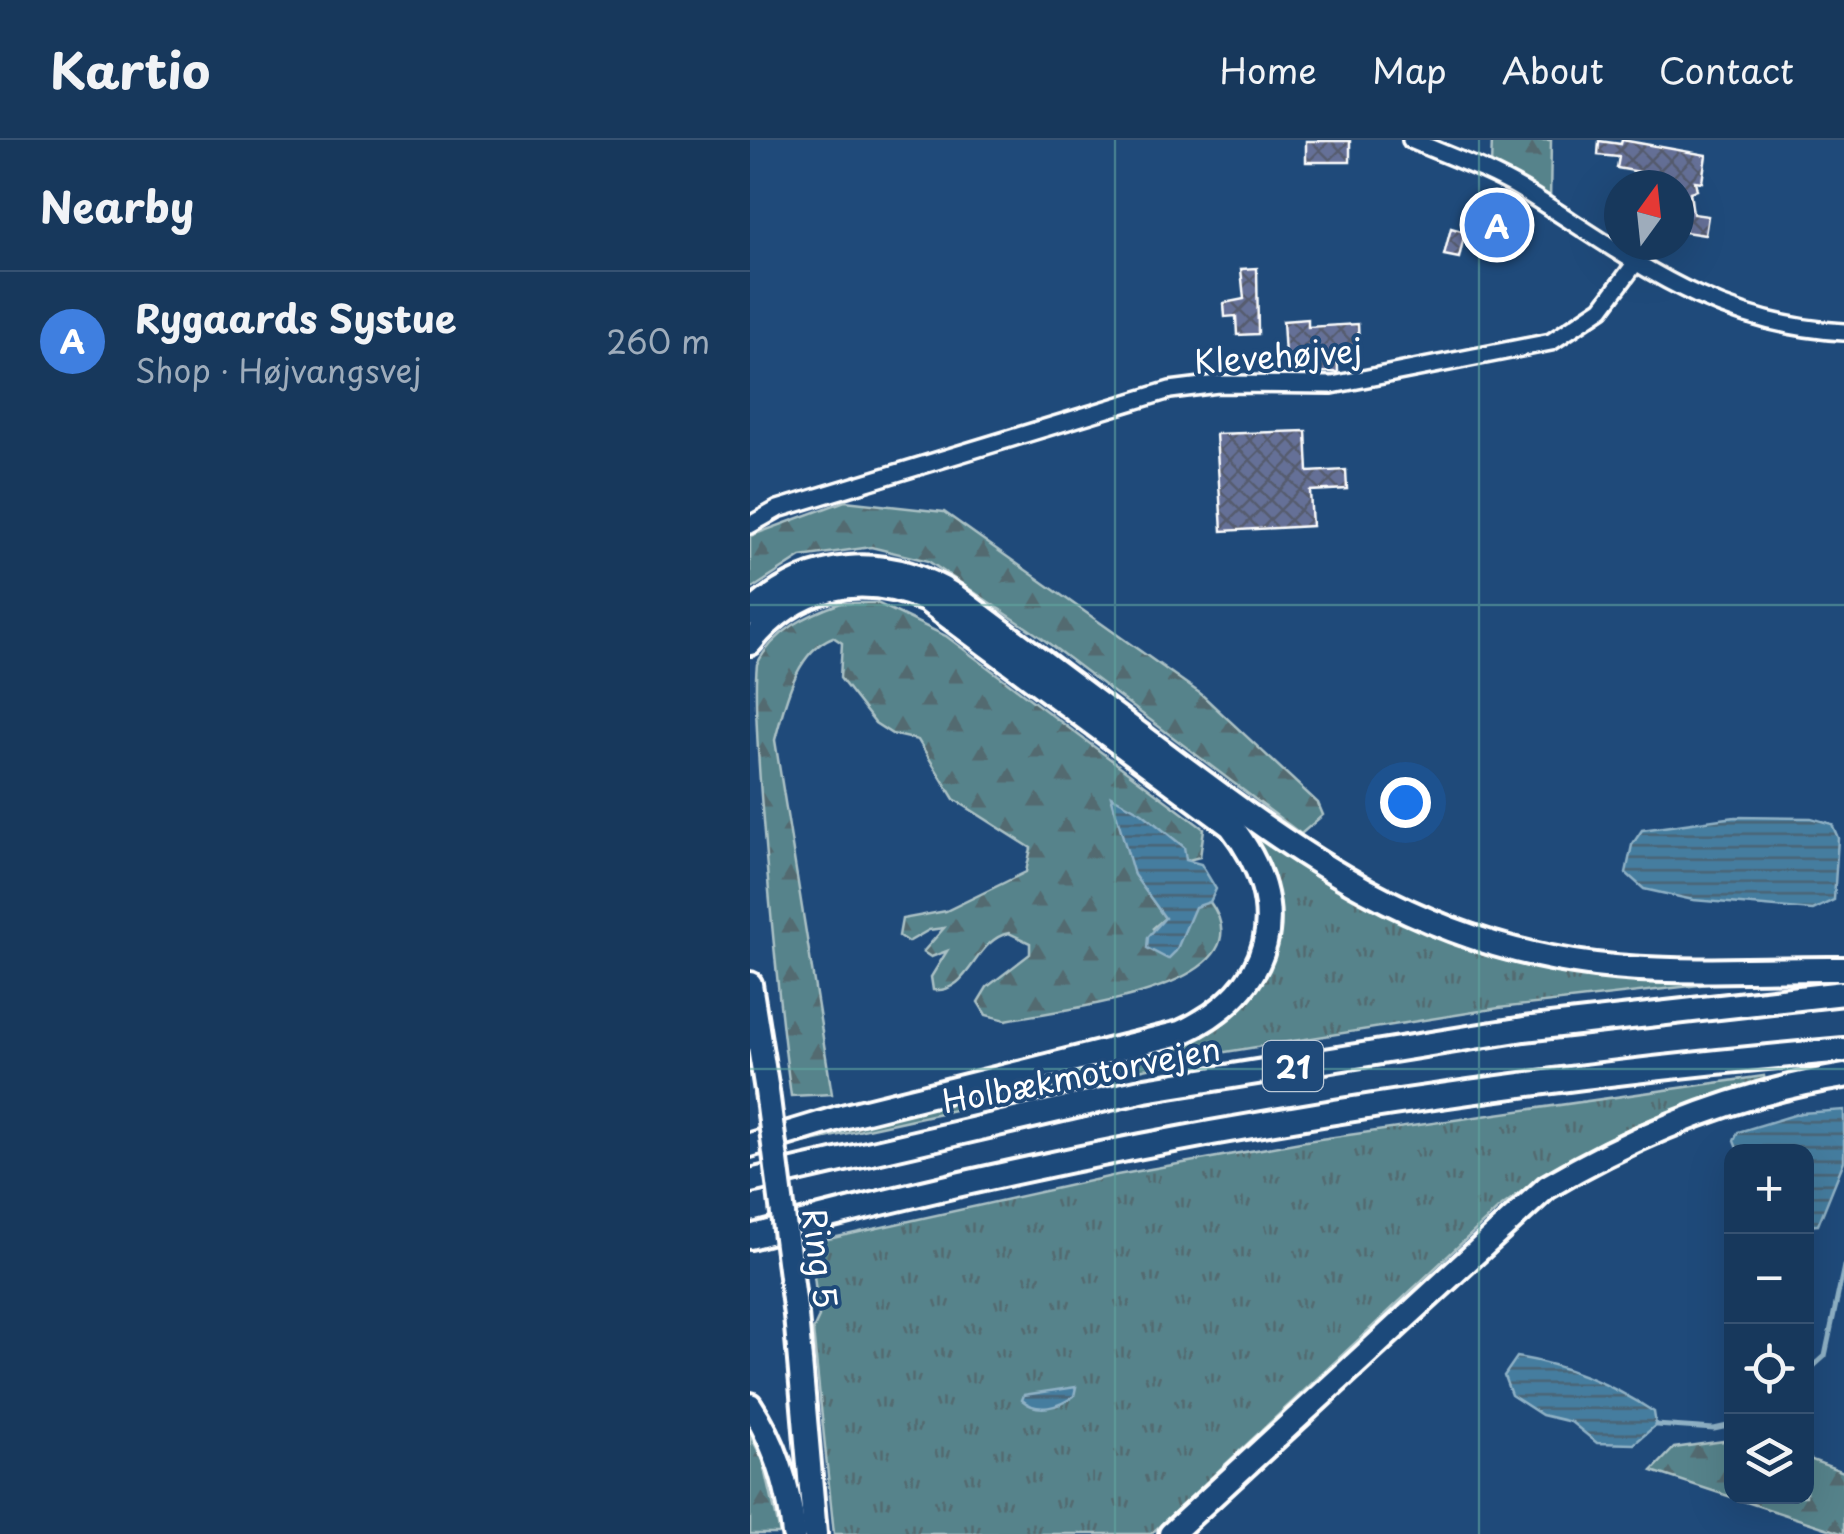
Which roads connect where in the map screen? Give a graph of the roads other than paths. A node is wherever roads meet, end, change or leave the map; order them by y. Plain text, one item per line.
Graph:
1 (1412, 140) edge
2 (1634, 265) junction
3 (1844, 332) edge
4 (750, 525) edge
5 (750, 614) edge
6 (750, 643) edge
7 (1844, 968) edge
8 (751, 983) edge
9 (1844, 993) edge
10 (1844, 1050) edge
11 (1844, 1076) edge
12 (750, 1145) edge
13 (750, 1182) edge
14 (750, 1237) edge
15 (750, 1405) edge
16 (794, 1534) edge
17 (815, 1534) edge
18 (1171, 1534) edge

1 - 2 street
2 - 3 street
2 - 4 street, Klevehøjvej
5 - 7 highway
6 - 12 highway
8 - 17 highway, Ring 5, bridge
9 - 13 highway, Holbækmotorvejen / 21
10 - 14 highway, 21
11 - 18 highway
15 - 16 highway

